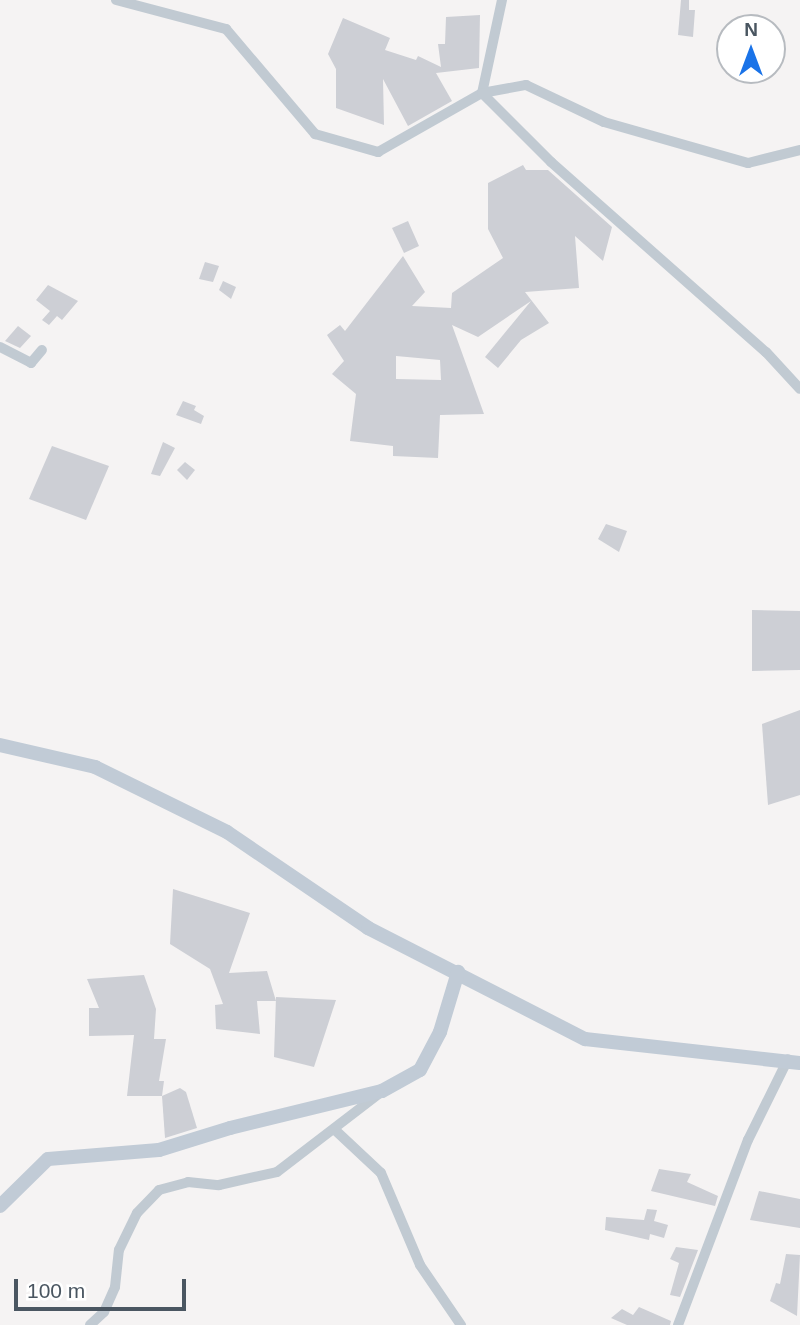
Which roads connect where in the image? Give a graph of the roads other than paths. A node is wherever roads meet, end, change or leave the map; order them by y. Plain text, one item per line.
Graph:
1 (116, 0) edge
2 (502, 0) edge
3 (482, 93) junction
4 (800, 150) edge
5 (0, 347) edge
6 (42, 350) dead end
7 (800, 389) edge
8 (0, 745) edge
9 (458, 972) junction
10 (794, 1061) edge
11 (382, 1091) junction
12 (334, 1129) junction
13 (0, 1206) edge
14 (90, 1325) edge
15 (461, 1325) edge
16 (678, 1325) edge

1 - 3 street
2 - 3 street
3 - 4 street
3 - 7 street
5 - 6 street
8 - 9 street
9 - 10 street
9 - 11 street
10 - 16 street
11 - 12 street
11 - 13 street
12 - 14 street
12 - 15 street

